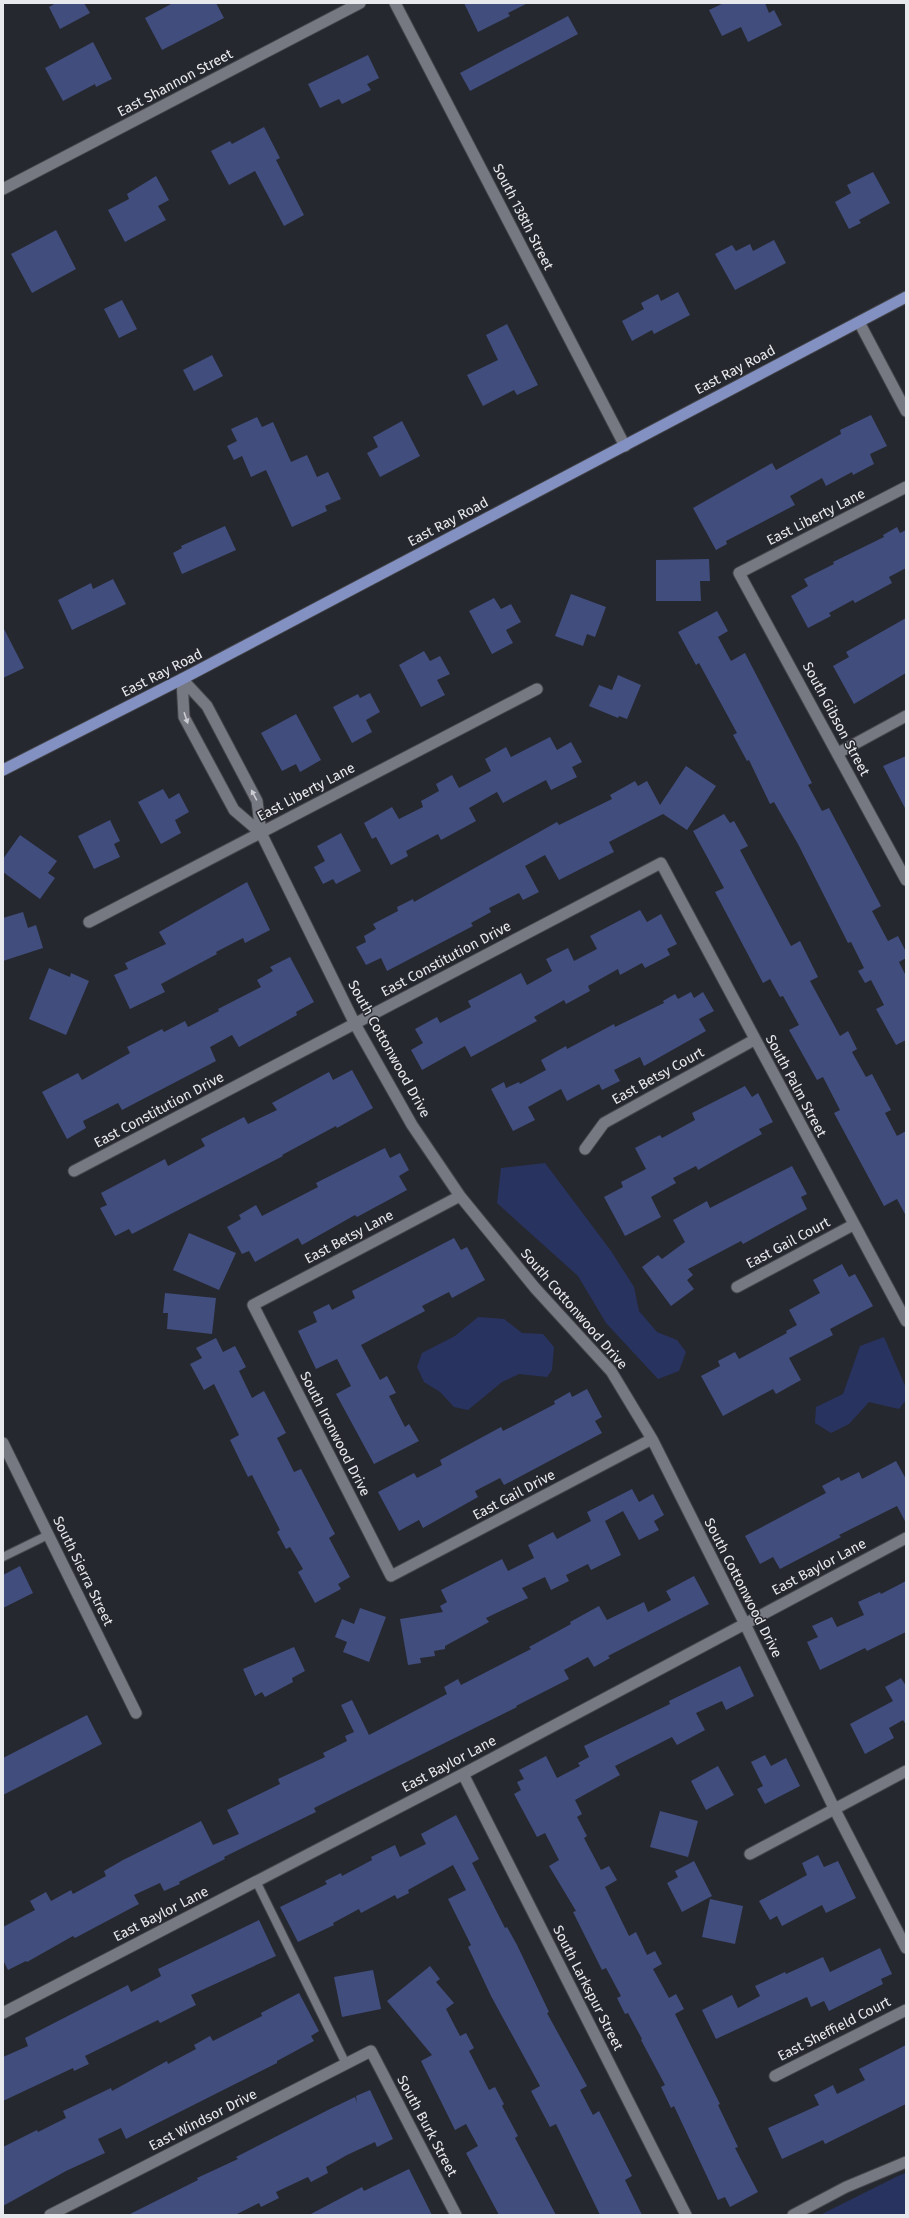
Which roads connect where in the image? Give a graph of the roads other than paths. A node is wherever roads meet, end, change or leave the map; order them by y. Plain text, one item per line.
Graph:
1 (360, 3) edge
2 (395, 3) edge
3 (3, 190) edge
4 (906, 297) edge
5 (859, 322) junction
6 (906, 410) edge
7 (625, 446) junction
8 (906, 487) edge
9 (740, 573) joint
10 (182, 680) junction
11 (536, 688) dead end
12 (906, 716) edge
13 (838, 753) junction
14 (3, 770) edge
15 (261, 833) junction
16 (661, 863) joint
17 (906, 880) edge
18 (90, 922) dead end
19 (355, 1024) junction
20 (754, 1040) junction
21 (585, 1149) dead end
22 (74, 1171) dead end
23 (460, 1196) junction
24 (853, 1225) junction
25 (737, 1287) dead end
26 (253, 1305) joint
27 (906, 1321) edge
28 (652, 1440) junction
29 (3, 1443) edge
30 (48, 1535) junction
31 (906, 1538) edge
32 (3, 1557) edge
33 (391, 1576) joint
34 (745, 1624) junction
35 (136, 1713) dead end
36 (906, 1771) edge
37 (463, 1774) junction
38 (834, 1808) junction
39 (750, 1854) dead end
40 (256, 1881) junction
41 (906, 1948) edge
42 (906, 2010) edge
43 (3, 2013) edge
44 (371, 2051) joint
45 (346, 2064) junction
46 (775, 2076) dead end
47 (906, 2162) edge
48 (50, 2215) edge
49 (456, 2215) edge
50 (686, 2215) edge
51 (793, 2215) edge

1 - 3 street, East Shannon Street
2 - 7 street, South 138th Street
4 - 5 main road, East Ray Road
5 - 6 street
5 - 7 main road, East Ray Road
7 - 10 main road, East Ray Road
8 - 9 street, East Liberty Lane
9 - 13 street, South Gibson Street
10 - 14 main road, East Ray Road
15 -> 10 street, South Cottonwood Drive
10 -> 15 street, South Cottonwood Drive
11 - 15 street, East Liberty Lane
12 - 13 street
13 - 17 street, South Gibson Street
15 - 18 street, East Liberty Lane
15 - 19 street, South Cottonwood Drive
16 - 19 street, East Constitution Drive
16 - 20 street, South Palm Street
19 - 22 street, East Constitution Drive
19 - 23 street, South Cottonwood Drive
20 - 21 street, East Betsy Court
20 - 24 street, South Palm Street
23 - 26 street, East Betsy Lane
23 - 28 street, South Cottonwood Drive
24 - 25 street, East Gail Court
24 - 27 street, South Palm Street
26 - 33 street, South Ironwood Drive
28 - 33 street, East Gail Drive
28 - 34 street, South Cottonwood Drive
29 - 30 street, South Sierra Street
30 - 32 lane
30 - 35 street, South Sierra Street
31 - 34 street, East Baylor Lane
34 - 37 street, East Baylor Lane
34 - 38 street, South Cottonwood Drive
36 - 38 street
37 - 40 street, East Baylor Lane
37 - 50 street, South Larkspur Street
38 - 39 street
38 - 41 street, South Cottonwood Drive
40 - 43 street, East Baylor Lane
40 - 45 lane
42 - 46 street, East Sheffield Court
44 - 45 street, East Windsor Drive
44 - 49 street, South Burk Street
45 - 48 street, East Windsor Drive
47 - 51 street

